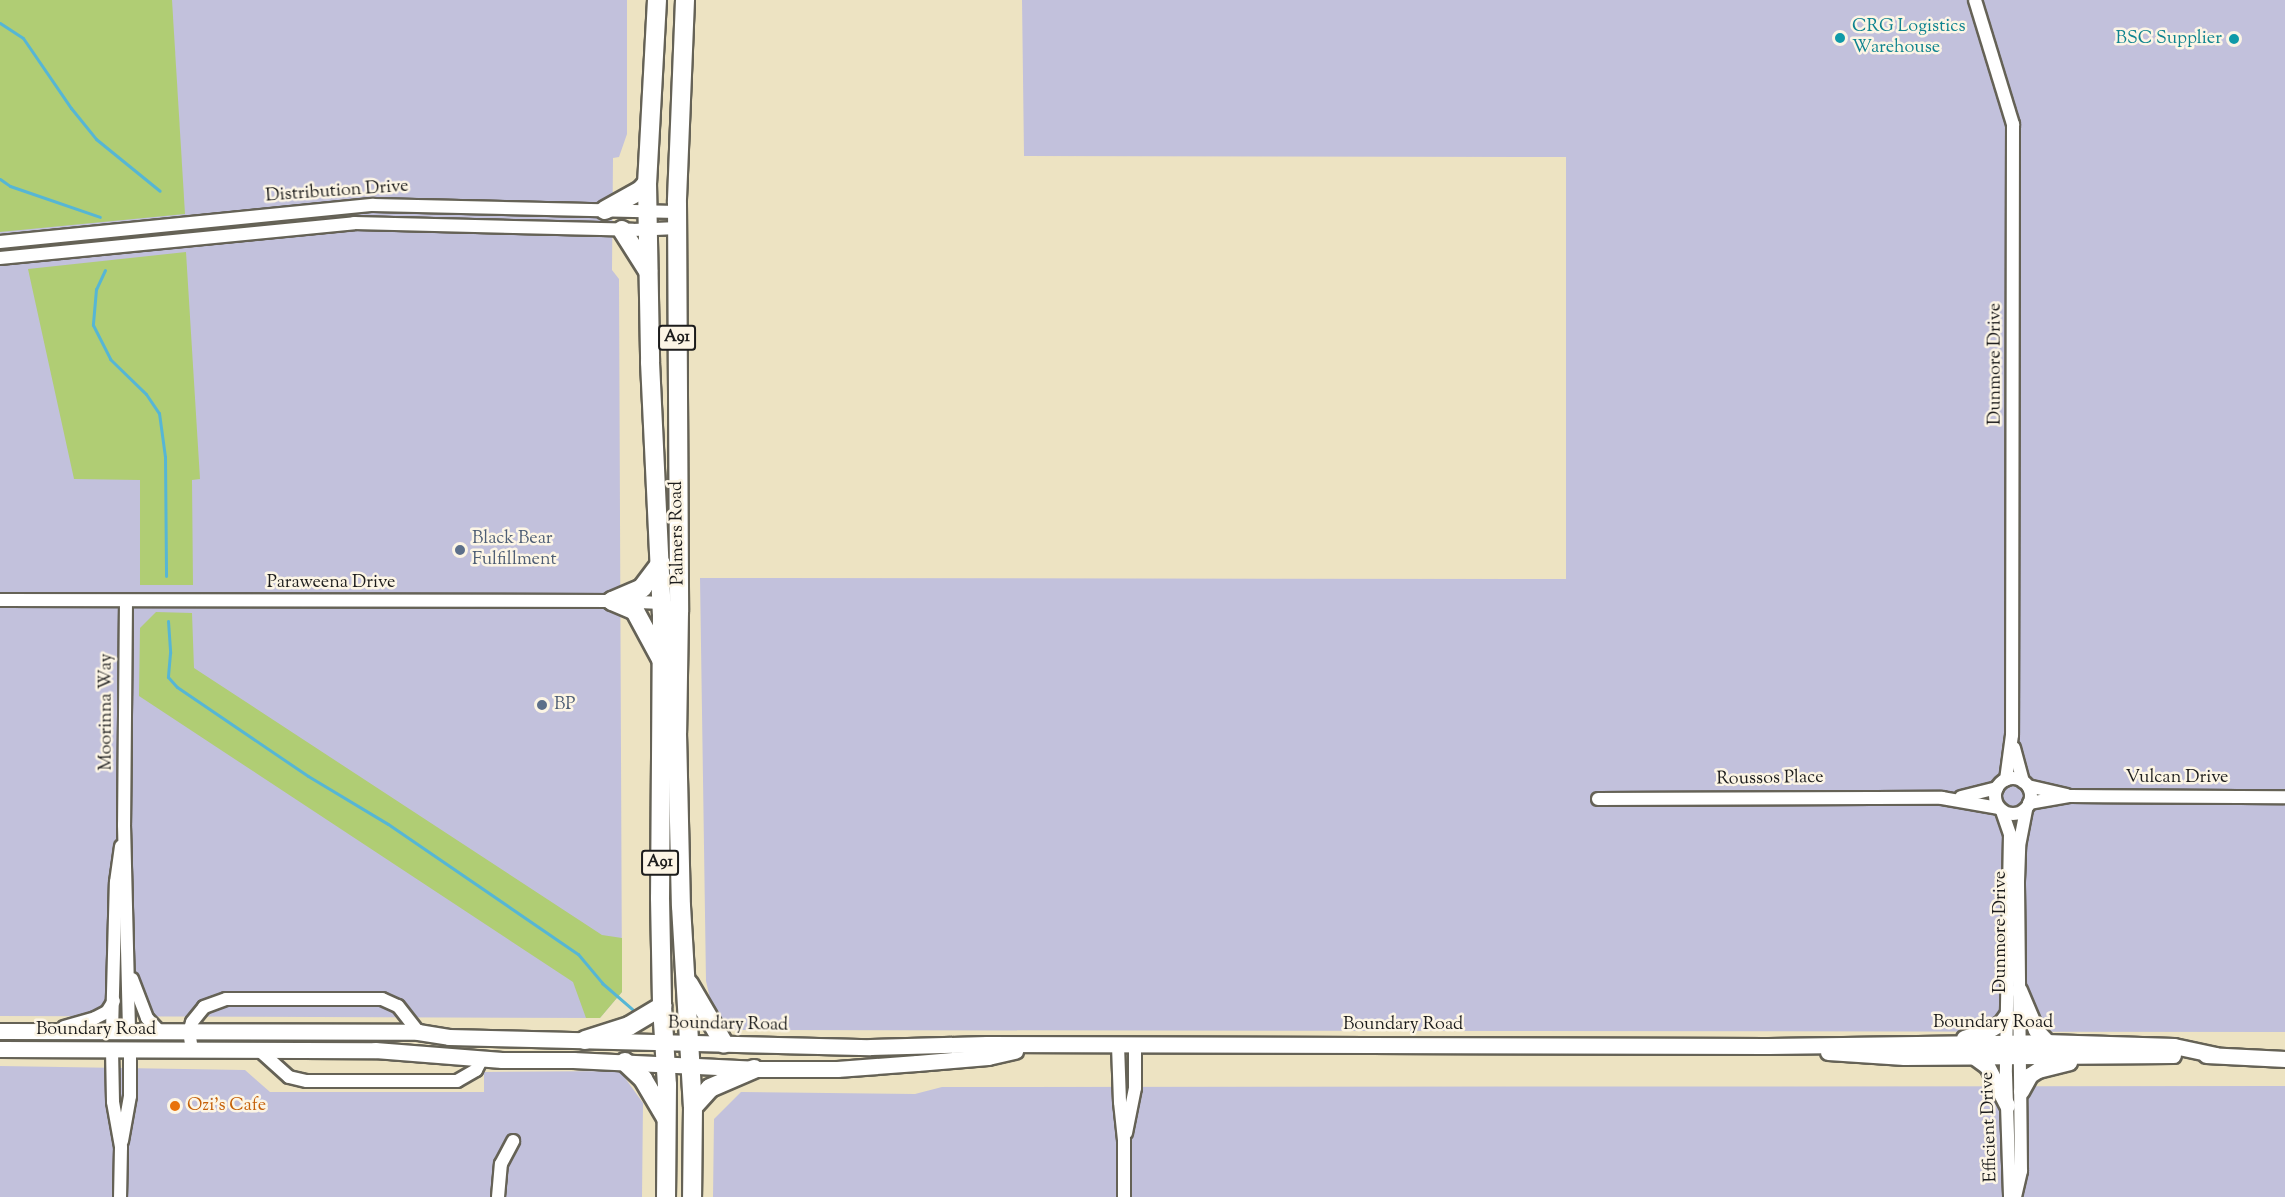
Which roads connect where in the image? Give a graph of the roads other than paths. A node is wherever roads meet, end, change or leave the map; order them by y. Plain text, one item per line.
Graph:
1 (657, 0) edge
2 (685, 0) edge
3 (1975, 0) edge
4 (647, 183) junction
5 (396, 205) junction
6 (442, 205) junction
7 (476, 206) junction
8 (605, 210) junction
9 (647, 220) junction
10 (677, 220) junction
11 (198, 222) junction
12 (396, 222) junction
13 (441, 224) junction
14 (476, 225) junction
15 (622, 230) junction
16 (200, 240) junction
17 (1, 241) edge
18 (2, 258) edge
19 (648, 271) junction
20 (661, 563) junction
21 (679, 591) junction
22 (0, 600) edge
23 (126, 600) junction
24 (612, 601) junction
25 (662, 603) junction
26 (679, 612) junction
27 (662, 660) junction
28 (2012, 735) junction
29 (2001, 784) junction
30 (2026, 784) junction
31 (2070, 796) junction
32 (2285, 797) edge
33 (1942, 798) junction
34 (1598, 799) dead end
35 (2028, 806) junction
36 (2001, 809) junction
37 (124, 825) junction
38 (128, 966) junction
39 (687, 980) junction
40 (2019, 990) junction
41 (114, 1001) junction
42 (662, 1006) junction
43 (2006, 1016) junction
44 (0, 1031) edge
45 (48, 1031) junction
46 (112, 1031) junction
47 (129, 1032) junction
48 (160, 1032) junction
49 (189, 1032) junction
50 (417, 1032) junction
51 (450, 1037) junction
52 (585, 1040) junction
53 (2047, 1042) junction
54 (664, 1043) junction
55 (690, 1043) junction
56 (1937, 1043) junction
57 (724, 1044) junction
58 (1118, 1045) junction
59 (926, 1046) junction
60 (1038, 1046) junction
61 (1135, 1046) junction
62 (1768, 1046) junction
63 (0, 1049) edge
64 (112, 1049) junction
65 (2014, 1049) junction
66 (130, 1050) junction
67 (192, 1050) junction
68 (259, 1050) junction
69 (2101, 1055) junction
70 (2216, 1055) junction
71 (1973, 1056) junction
72 (482, 1059) junction
73 (2285, 1059) edge
74 (947, 1060) junction
75 (625, 1062) junction
76 (666, 1064) junction
77 (691, 1066) junction
78 (754, 1069) junction
79 (2021, 1091) junction
80 (2007, 1105) junction
81 (693, 1107) junction
82 (667, 1119) junction
83 (1124, 1140) junction
84 (513, 1141) dead end
85 (121, 1147) junction
86 (120, 1197) edge
87 (498, 1197) edge
88 (666, 1197) edge
89 (692, 1197) edge
90 (1124, 1197) edge
91 (2012, 1197) edge

1 - 4 highway, Palmers Road / A91
2 - 10 highway, Palmers Road / A91
3 - 28 street, Dunmore Drive
4 - 8 highway
4 - 9 highway, Palmers Road / A91
5 - 6 street, Distribution Drive
5 - 11 street, Distribution Drive
5 - 12 street
6 - 7 street, Distribution Drive
6 - 13 street
7 - 8 street, Distribution Drive
7 - 14 street
8 - 9 street, Distribution Drive
9 - 10 street, Distribution Drive
9 - 15 street, Distribution Drive
9 - 19 highway, Palmers Road / A91
10 - 21 highway, Palmers Road / A91
11 - 16 street
11 - 17 street, Distribution Drive
12 - 13 street, Distribution Drive
12 - 16 street, Distribution Drive
13 - 14 street, Distribution Drive
14 - 15 street, Distribution Drive
15 - 19 highway
16 - 18 street, Distribution Drive
17 - 18 street
19 - 20 highway, Palmers Road / A91
20 - 24 highway
20 - 25 highway, Palmers Road / A91
21 - 25 street
21 - 26 highway, Palmers Road / A91
22 - 23 street, Paraweena Drive
23 - 24 street, Paraweena Drive
23 - 37 street, Moorinna Way
24 - 25 street, Paraweena Drive
24 - 27 highway
25 - 26 street, Paraweena Drive
25 - 27 highway, Palmers Road / A91
26 - 39 highway, Palmers Road / A91
27 - 42 highway, Palmers Road / A91
28 - 29 street, Dunmore Drive
28 - 30 street, Dunmore Drive
29 - 30 street
29 - 33 street, Roussos Place
29 - 36 street
30 - 31 street, Vulcan Drive
30 - 35 street
31 - 32 street, Vulcan Drive
31 - 35 street, Vulcan Drive
33 - 34 street, Roussos Place
33 - 36 street, Roussos Place
35 - 36 street
35 - 40 street, Dunmore Drive
36 - 43 street, Dunmore Drive
37 - 38 street, Moorinna Way
37 - 41 street, Moorinna Way
38 - 47 street, Moorinna Way
38 - 48 street, Moorinna Way
39 - 55 highway, Palmers Road / A91
39 - 57 highway
40 - 53 main road
40 - 65 street, Dunmore Drive
41 - 45 street
41 - 46 street, Moorinna Way
42 - 52 highway
42 - 54 highway, Palmers Road / A91
43 - 56 main road
43 - 65 street, Dunmore Drive
44 - 45 main road, Boundary Road
45 - 46 main road, Boundary Road
46 - 47 main road, Boundary Road
46 - 64 main road
47 - 48 main road, Boundary Road
47 - 66 main road
48 - 49 main road, Boundary Road
49 - 50 main road, Boundary Road
49 - 50 street
49 - 67 street
50 - 51 main road, Boundary Road
51 - 52 main road, Boundary Road
51 - 72 main road
52 - 54 main road, Boundary Road
53 - 65 main road, Boundary Road
53 - 70 main road, Boundary Road
54 - 55 main road, Boundary Road
54 - 76 highway, Palmers Road / A91
55 - 57 main road, Boundary Road
55 - 77 highway, Palmers Road / A91
56 - 62 main road, Boundary Road
56 - 65 main road, Boundary Road
57 - 59 main road, Boundary Road
58 - 60 main road, Boundary Road
58 - 61 main road, Boundary Road
58 - 83 street
59 - 60 main road, Boundary Road
59 - 74 main road
60 - 74 main road, Boundary Road
61 - 62 main road, Boundary Road
61 - 83 street
62 - 71 main road, Boundary Road
63 - 64 main road, Boundary Road
64 - 66 main road, Boundary Road
64 - 85 street
65 - 69 main road, Boundary Road
65 - 71 main road, Boundary Road
65 - 79 street, Efficient Drive
65 - 80 street, Efficient Drive
66 - 67 main road, Boundary Road
66 - 85 street
67 - 68 main road, Boundary Road
68 - 72 main road, Boundary Road
68 - 72 street
69 - 70 main road, Boundary Road
69 - 79 main road
70 - 73 main road, Boundary Road
71 - 80 main road
72 - 75 main road, Boundary Road
74 - 78 main road, Boundary Road
75 - 76 main road, Boundary Road
75 - 82 highway
76 - 77 main road, Boundary Road
76 - 82 highway, A91
77 - 78 main road, Boundary Road
77 - 81 highway, A91
78 - 81 highway
79 - 91 street, Efficient Drive
80 - 91 street, Efficient Drive
81 - 89 highway, A91
82 - 88 highway, A91
83 - 90 street
84 - 87 street
85 - 86 street

